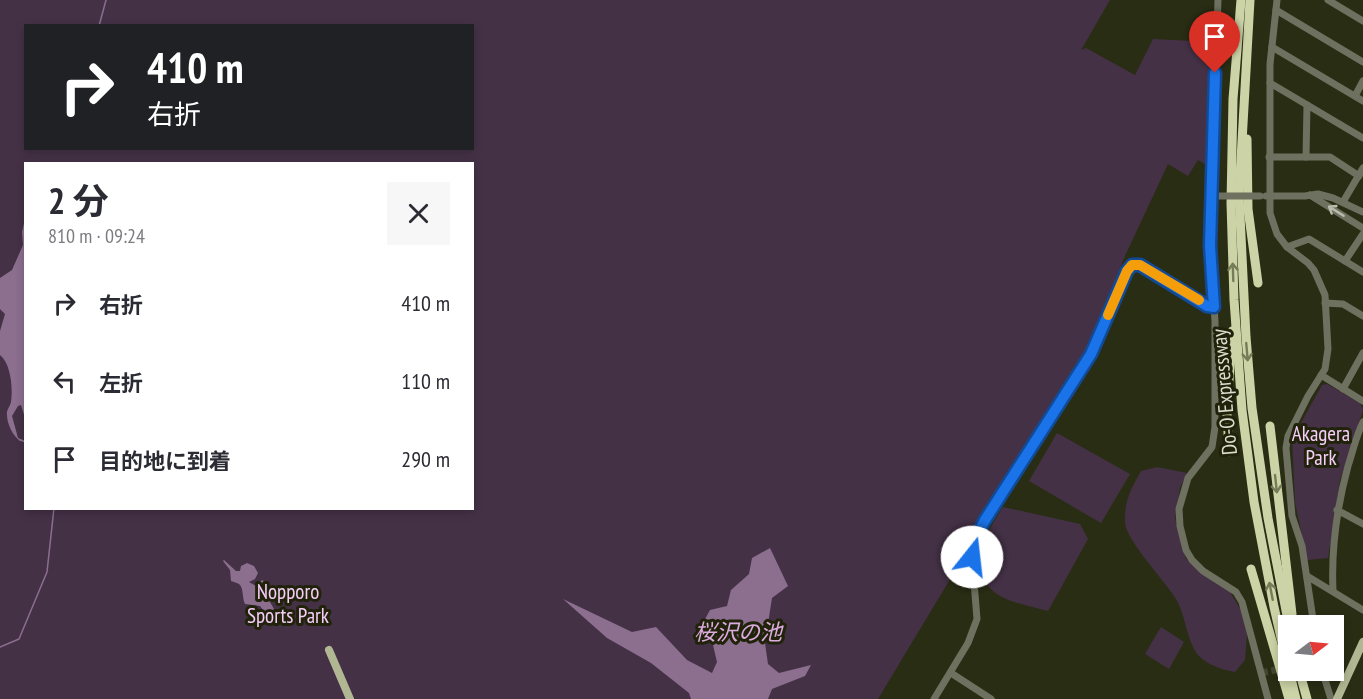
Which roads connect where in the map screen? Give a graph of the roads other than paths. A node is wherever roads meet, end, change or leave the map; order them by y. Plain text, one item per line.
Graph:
1 (1218, 0) edge
2 (1240, 0) edge
3 (1250, 0) edge
4 (1277, 0) edge
5 (1328, 0) edge
6 (1276, 10) junction
7 (1248, 19) junction
8 (1363, 21) edge
9 (1272, 47) junction
10 (1363, 62) edge
11 (1363, 81) edge
12 (1270, 83) junction
13 (1355, 96) junction
14 (1363, 101) edge
15 (1307, 105) junction
16 (1363, 138) edge
17 (1269, 157) junction
18 (1306, 157) junction
19 (1361, 172) edge
20 (1307, 195) junction
21 (1215, 196) junction
22 (1270, 196) junction
23 (1343, 202) junction
24 (1363, 212) edge
25 (1363, 228) edge
26 (1363, 234) edge
27 (1287, 247) junction
28 (1345, 261) junction
29 (1363, 272) edge
30 (1258, 283) dead end
31 (1234, 300) junction
32 (1326, 303) junction
33 (1214, 307) junction
34 (1363, 316) edge
35 (1363, 353) edge
36 (1321, 375) junction
37 (1343, 388) junction
38 (1363, 401) edge
39 (1363, 422) edge
40 (1270, 426) dead end
41 (1229, 452) dead end
42 (1337, 510) junction
43 (1363, 524) edge
44 (1251, 569) dead end
45 (1307, 576) junction
46 (1333, 590) junction
47 (1363, 610) edge
48 (1289, 615) edge
49 (1290, 615) edge
50 (1312, 615) edge
51 (1278, 624) edge
52 (1363, 642) edge
53 (329, 650) dead end
54 (951, 673) junction
55 (1292, 681) edge
56 (1302, 681) edge
57 (1325, 681) edge
58 (350, 699) edge
59 (934, 699) edge
60 (991, 699) edge
61 (1268, 699) edge
62 (1289, 699) edge
63 (1296, 699) edge
64 (1307, 699) edge
65 (1331, 699) edge
66 (1337, 699) edge

1 - 21 street
31 -> 2 highway, Do-O Expressway
3 - 7 highway, Do-O Expressway
4 - 6 street
5 - 8 street
6 - 9 street
6 - 10 street
7 - 30 highway
7 -> 48 highway, Do-O Expressway
9 - 12 street
9 - 13 street
11 - 13 street
12 - 15 street
12 - 17 street
13 - 14 street
15 - 16 street
15 - 18 street
17 - 18 street
17 - 22 street
18 - 19 street
19 - 23 street
20 - 22 street
20 - 23 street
25 -> 20 street
21 - 22 street, bridge
21 - 33 street
22 - 27 street
23 - 24 street
26 - 28 street
27 - 28 street
27 - 32 street
28 - 29 street
31 - 41 highway
51 -> 31 highway, Do-O Expressway
32 - 34 street
32 - 36 street
33 - 54 street
33 - 61 street
35 - 37 street
36 - 37 street
36 - 45 street
37 - 38 street
39 - 42 street
40 -> 49 highway
42 - 43 street
42 - 46 street
44 - 62 highway
45 - 46 street
45 - 50 street
46 - 47 street
52 - 66 main road
53 - 58 main road
54 - 59 street
54 - 60 street
55 - 63 highway, Do-O Expressway
56 - 64 highway
57 - 65 street

